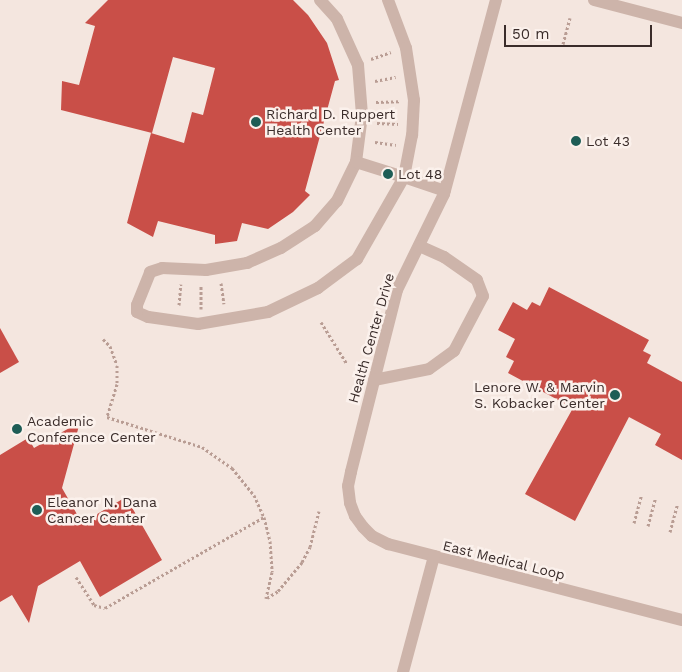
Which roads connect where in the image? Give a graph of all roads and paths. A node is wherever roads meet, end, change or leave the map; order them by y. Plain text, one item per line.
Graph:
1 (320, 0) edge
2 (388, 0) edge
3 (496, 0) edge
4 (594, 0) edge
5 (570, 18) dead end
6 (682, 23) edge
7 (563, 44) dead end
8 (398, 50) dead end
9 (368, 60) dead end
10 (403, 76) dead end
11 (373, 81) dead end
12 (406, 101) dead end
13 (375, 102) dead end
14 (374, 122) dead end
15 (406, 125) dead end
16 (372, 142) dead end
17 (403, 146) dead end
18 (356, 162) junction
19 (404, 177) junction
20 (444, 190) junction
21 (418, 246) junction
22 (221, 280) dead end
23 (181, 281) dead end
24 (201, 281) dead end
25 (225, 311) dead end
26 (178, 312) dead end
27 (201, 312) dead end
28 (321, 322) dead end
29 (103, 339) dead end
30 (347, 364) dead end
31 (374, 380) junction
32 (641, 496) dead end
33 (655, 499) dead end
34 (678, 505) dead end
35 (319, 511) dead end
36 (264, 517) junction
37 (634, 523) dead end
38 (648, 526) dead end
39 (670, 532) dead end
40 (434, 556) junction
41 (76, 577) dead end
42 (682, 620) edge
43 (403, 672) edge

1 - 18 street
2 - 19 street
3 - 20 street, Health Center Drive
4 - 6 street
5 - 7 path
8 - 9 path
10 - 11 path
12 - 13 path
14 - 15 path
16 - 17 path
18 - 19 street
18 - 19 street
19 - 20 street
20 - 21 street, Health Center Drive
21 - 31 street, Health Center Drive
21 - 31 street
22 - 25 path
23 - 26 path
24 - 27 path
28 - 30 path
29 - 36 path
31 - 40 street, Health Center Drive
32 - 37 path
33 - 38 path
34 - 39 path
35 - 36 path
36 - 41 path
40 - 42 street, East Medical Loop
40 - 43 street, East Medical Loop

